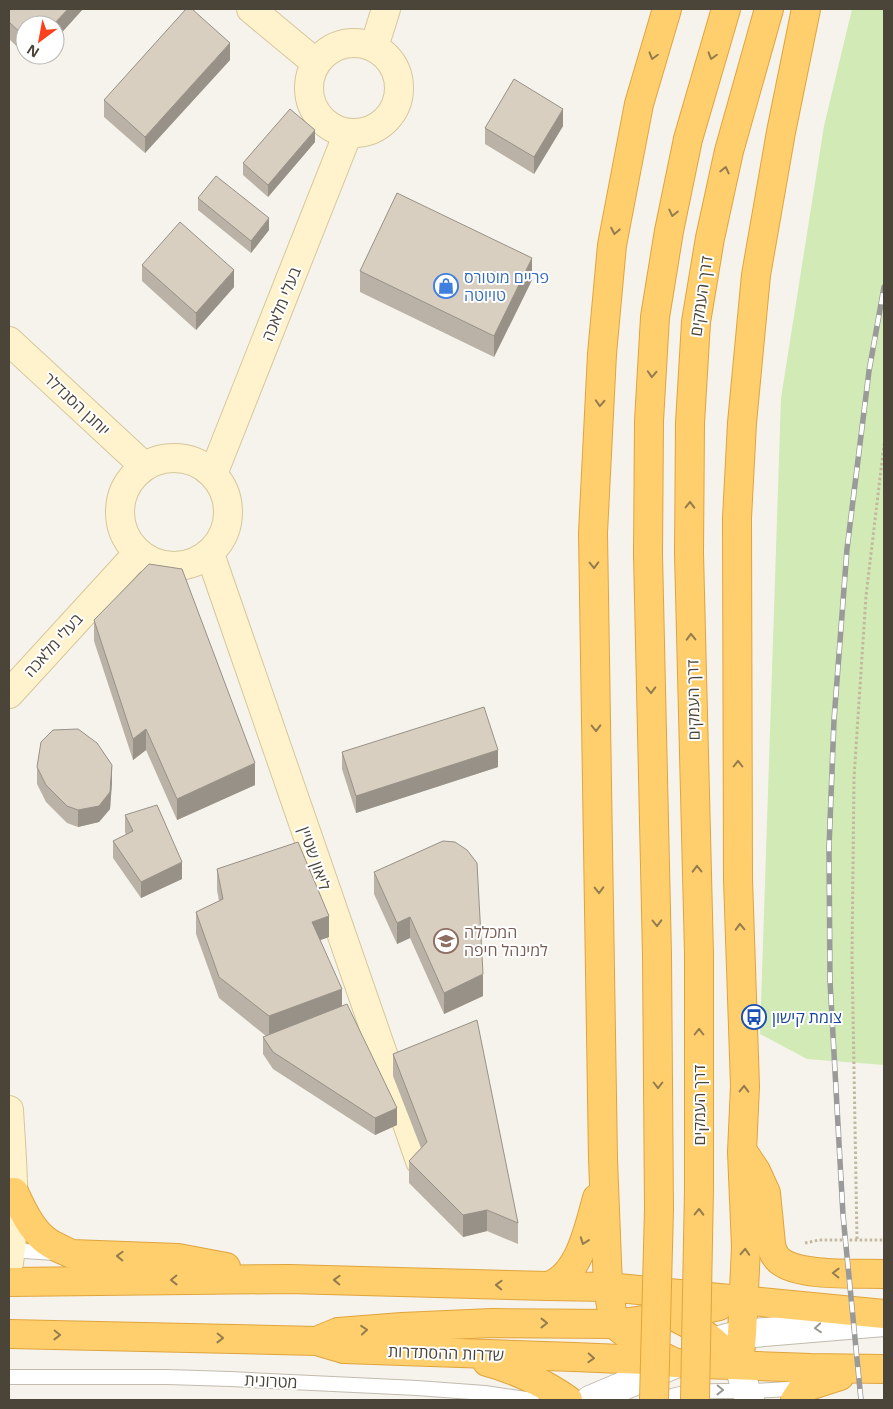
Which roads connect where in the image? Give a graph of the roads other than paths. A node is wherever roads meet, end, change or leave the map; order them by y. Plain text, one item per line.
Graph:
1 (251, 9) edge
2 (386, 9) edge
3 (667, 9) edge
4 (726, 9) edge
5 (769, 9) edge
6 (806, 9) edge
7 (374, 47) junction
8 (316, 63) junction
9 (348, 133) junction
10 (9, 341) edge
11 (144, 466) junction
12 (213, 474) junction
13 (138, 552) junction
14 (210, 554) junction
15 (9, 694) edge
16 (9, 1110) edge
17 (742, 1152) junction
18 (604, 1159) junction
19 (420, 1162) edge
20 (14, 1192) junction
21 (72, 1254) junction
22 (9, 1255) edge
23 (884, 1274) edge
24 (289, 1278) junction
25 (9, 1282) edge
26 (548, 1286) junction
27 (608, 1286) junction
28 (744, 1300) junction
29 (884, 1314) edge
30 (673, 1316) junction
31 (884, 1322) edge
32 (614, 1324) junction
33 (9, 1334) edge
34 (742, 1334) junction
35 (317, 1340) junction
36 (714, 1342) junction
37 (455, 1353) junction
38 (676, 1363) junction
39 (739, 1365) junction
40 (876, 1369) edge
41 (9, 1377) edge
42 (626, 1381) edge
43 (799, 1394) edge
44 (748, 1396) edge
45 (532, 1400) edge
46 (568, 1400) edge
47 (590, 1400) edge
48 (654, 1400) edge
49 (660, 1400) edge
50 (695, 1400) edge

1 - 8 street
2 - 7 street
3 -> 18 highway
4 -> 48 highway, bridge
50 -> 5 highway, דרך העמקים, bridge
17 -> 6 highway
7 - 8 street
7 - 9 street
8 - 9 street
9 - 12 street, בעלי מלאכה
10 - 11 street, יוחנן הסנדלר
11 - 12 street
11 - 13 street
12 - 14 street
13 - 14 street
13 - 15 street, בעלי מלאכה
14 - 19 street, ליאון שטיין
16 - 20 street
23 -> 17 highway
28 -> 17 highway
18 -> 26 highway
18 - 27 highway
20 - 21 highway
20 - 22 street
21 - 22 lane
24 -> 21 highway
24 -> 25 highway
26 -> 24 highway
26 - 27 highway
27 - 28 highway
27 - 30 highway
27 - 32 highway
28 - 29 highway
28 - 30 highway
28 - 34 highway
30 - 32 highway
30 - 36 highway
31 -> 34 street
35 -> 32 highway
32 - 38 highway
32 - 42 lane
33 -> 35 highway, שדרות ההסתדרות
34 - 36 street
34 - 39 highway
35 - 37 highway, שדרות ההסתדרות
36 - 38 street
36 - 39 highway
37 -> 42 highway, שדרות ההסתדרות
37 - 46 highway
38 - 39 highway, שדרות ההסתדרות
38 - 42 highway, שדרות ההסתדרות
39 - 40 highway, שדרות ההסתדרות
39 - 44 street
40 - 43 highway
41 - 45 lane, מטרונית
42 - 47 street
43 - 44 lane
49 -> 44 lane

